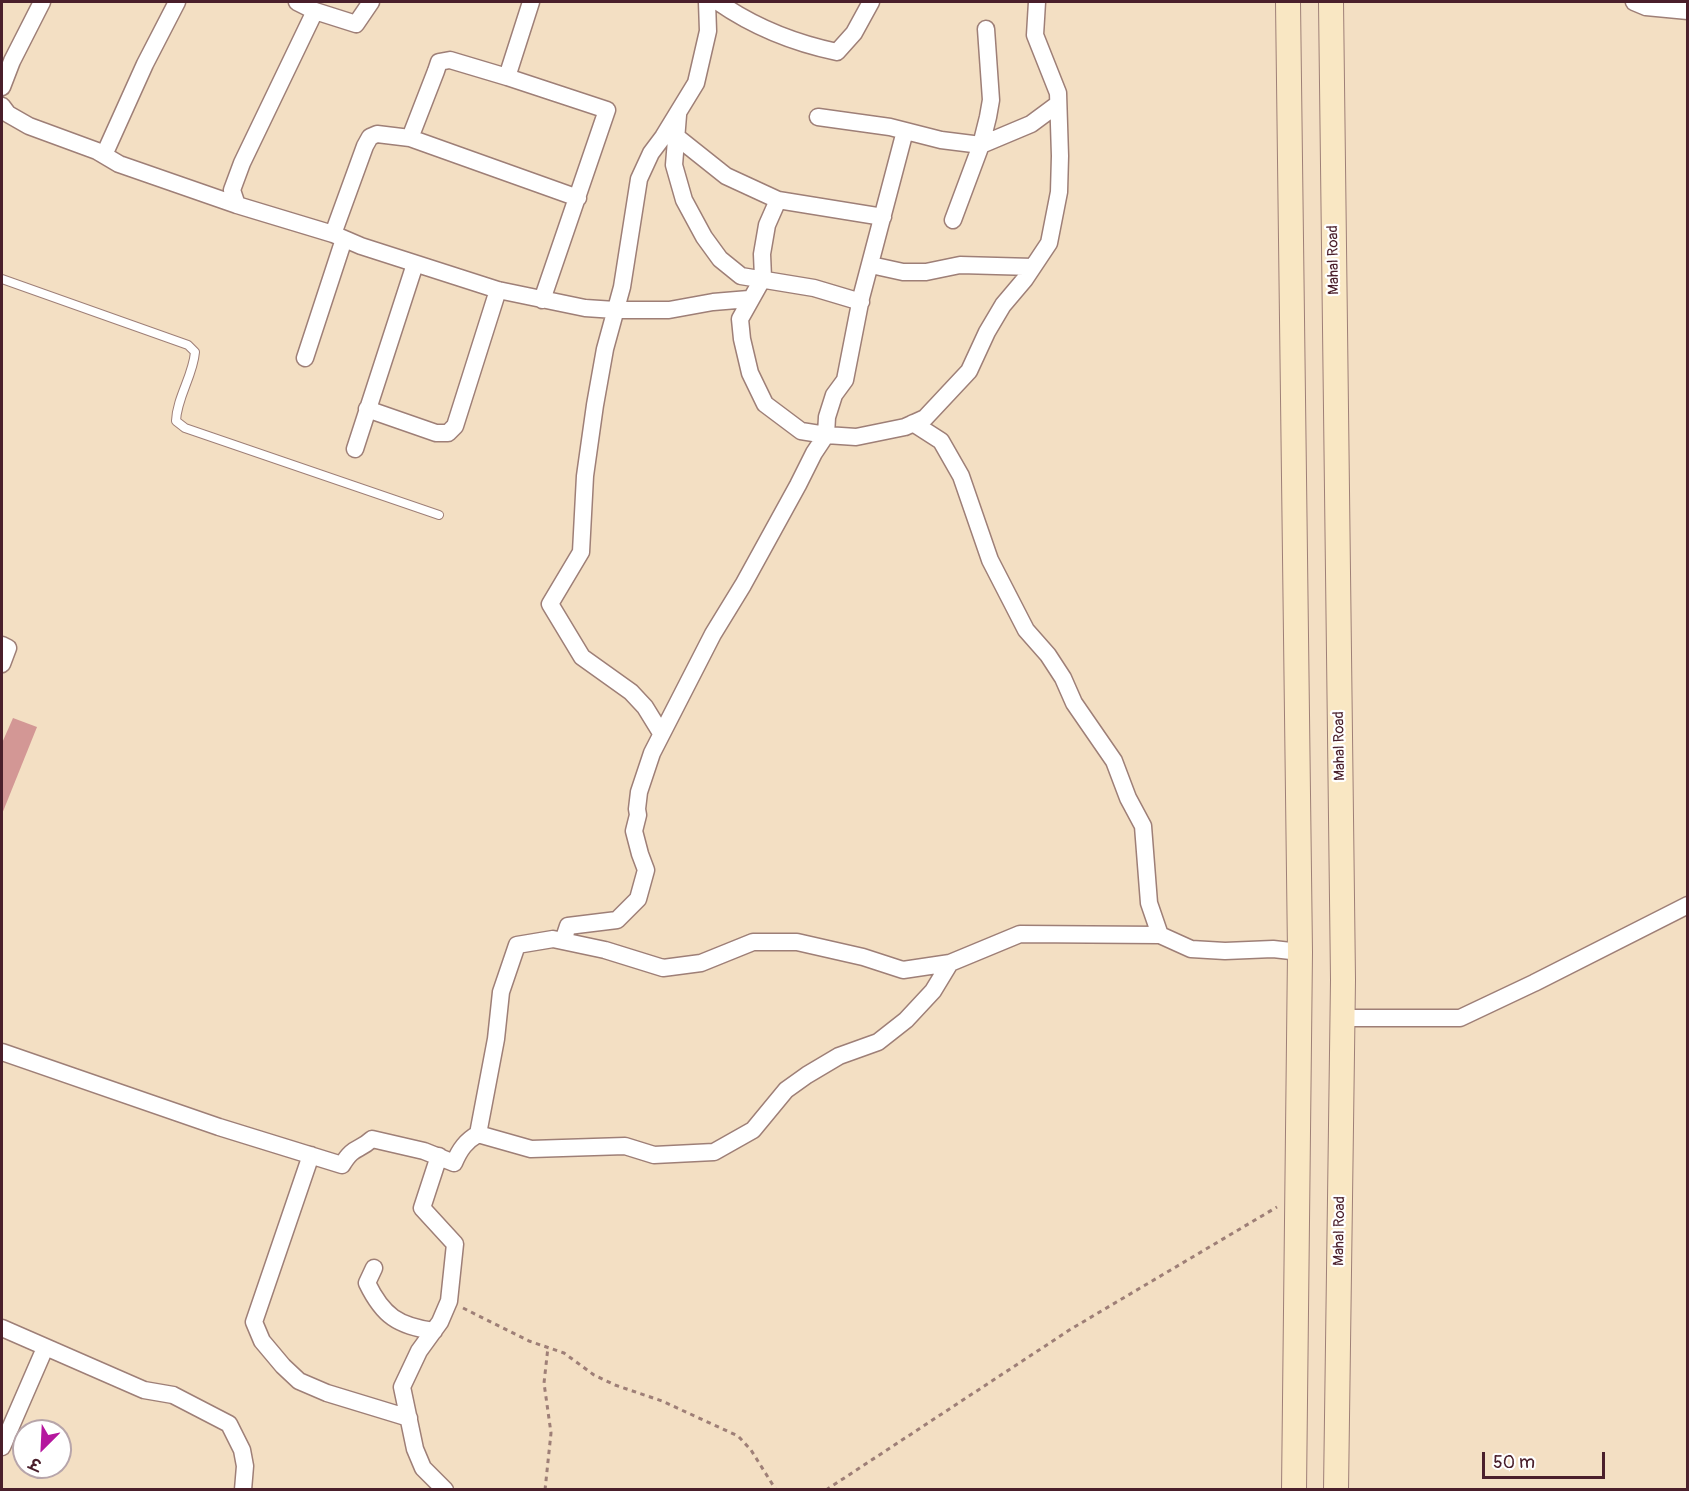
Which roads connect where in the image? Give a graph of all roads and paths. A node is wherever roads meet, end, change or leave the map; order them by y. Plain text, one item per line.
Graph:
1 (42, 2) edge
2 (177, 2) edge
3 (297, 2) edge
4 (371, 2) edge
5 (531, 2) edge
6 (707, 2) edge
7 (718, 2) edge
8 (871, 2) edge
9 (1037, 2) edge
10 (1288, 2) edge
11 (1330, 2) edge
12 (1634, 2) edge
13 (1688, 10) edge
14 (315, 11) junction
15 (986, 29) dead end
16 (507, 77) junction
17 (2, 87) edge
18 (1058, 104) junction
19 (2, 106) edge
20 (678, 111) junction
21 (818, 117) dead end
22 (905, 131) junction
23 (677, 137) junction
24 (410, 138) junction
25 (981, 145) junction
26 (104, 155) junction
27 (578, 198) junction
28 (778, 200) junction
29 (237, 205) junction
30 (883, 217) junction
31 (953, 220) dead end
32 (338, 236) junction
33 (415, 264) junction
34 (871, 265) junction
35 (1033, 267) junction
36 (763, 278) junction
37 (2, 279) edge
38 (498, 290) junction
39 (749, 299) junction
40 (542, 300) junction
41 (861, 302) junction
42 (615, 310) junction
43 (305, 358) dead end
44 (367, 409) junction
45 (913, 423) junction
46 (826, 435) junction
47 (355, 449) dead end
48 (439, 515) dead end
49 (2, 645) edge
50 (2, 664) edge
51 (661, 733) junction
52 (1688, 904) edge
53 (1160, 935) junction
54 (563, 941) junction
55 (1300, 952) junction
56 (950, 963) junction
57 (1343, 1018) junction
58 (2, 1052) edge
59 (478, 1134) junction
60 (311, 1155) junction
61 (439, 1156) junction
62 (1297, 1195) junction
63 (374, 1268) dead end
64 (449, 1301) junction
65 (2, 1328) edge
66 (434, 1331) junction
67 (548, 1347) junction
68 (45, 1348) junction
69 (409, 1418) junction
70 (2, 1447) edge
71 (243, 1490) edge
72 (445, 1490) edge
73 (545, 1490) edge
74 (776, 1490) edge
75 (826, 1490) edge
76 (1294, 1490) edge
77 (1336, 1490) edge

1 - 17 street
2 - 26 street
3 - 14 street
4 - 14 street
5 - 16 street
6 - 20 street
7 - 8 street
9 - 18 street
10 - 55 main road
11 - 57 main road, Mahal Road
12 - 13 street
14 - 29 street
15 - 25 street
16 - 24 street
16 - 27 street
18 - 25 street
18 - 35 street
19 - 26 street
20 - 23 street
20 - 42 street
21 - 22 street
22 - 25 street
22 - 30 street
23 - 28 street
23 - 36 street
24 - 27 street
24 - 32 street
25 - 31 street
26 - 29 street
27 - 40 street
28 - 30 street
28 - 36 street
29 - 32 street
30 - 34 street
32 - 33 street
32 - 43 street
33 - 38 street
33 - 44 street
34 - 35 street
34 - 41 street
35 - 45 street
36 - 39 street
36 - 41 street
37 - 48 lane
38 - 40 street
38 - 44 street
39 - 42 street
39 - 46 street
40 - 42 street
41 - 46 street
42 - 51 street
44 - 47 street
45 - 46 street
45 - 53 street
46 - 51 street
49 - 50 street
51 - 54 street
52 - 57 street
53 - 55 street
53 - 56 street
54 - 56 street
54 - 59 street
55 - 62 main road
56 - 59 street
57 - 77 main road, Mahal Road
58 - 60 street
59 - 61 street
60 - 61 street
60 - 69 street
61 - 64 street
62 - 75 path
62 - 76 main road
63 - 66 street
64 - 66 street
64 - 67 path
65 - 68 street
66 - 69 street
67 - 73 path
67 - 74 path
68 - 70 street
68 - 71 street
69 - 72 street

